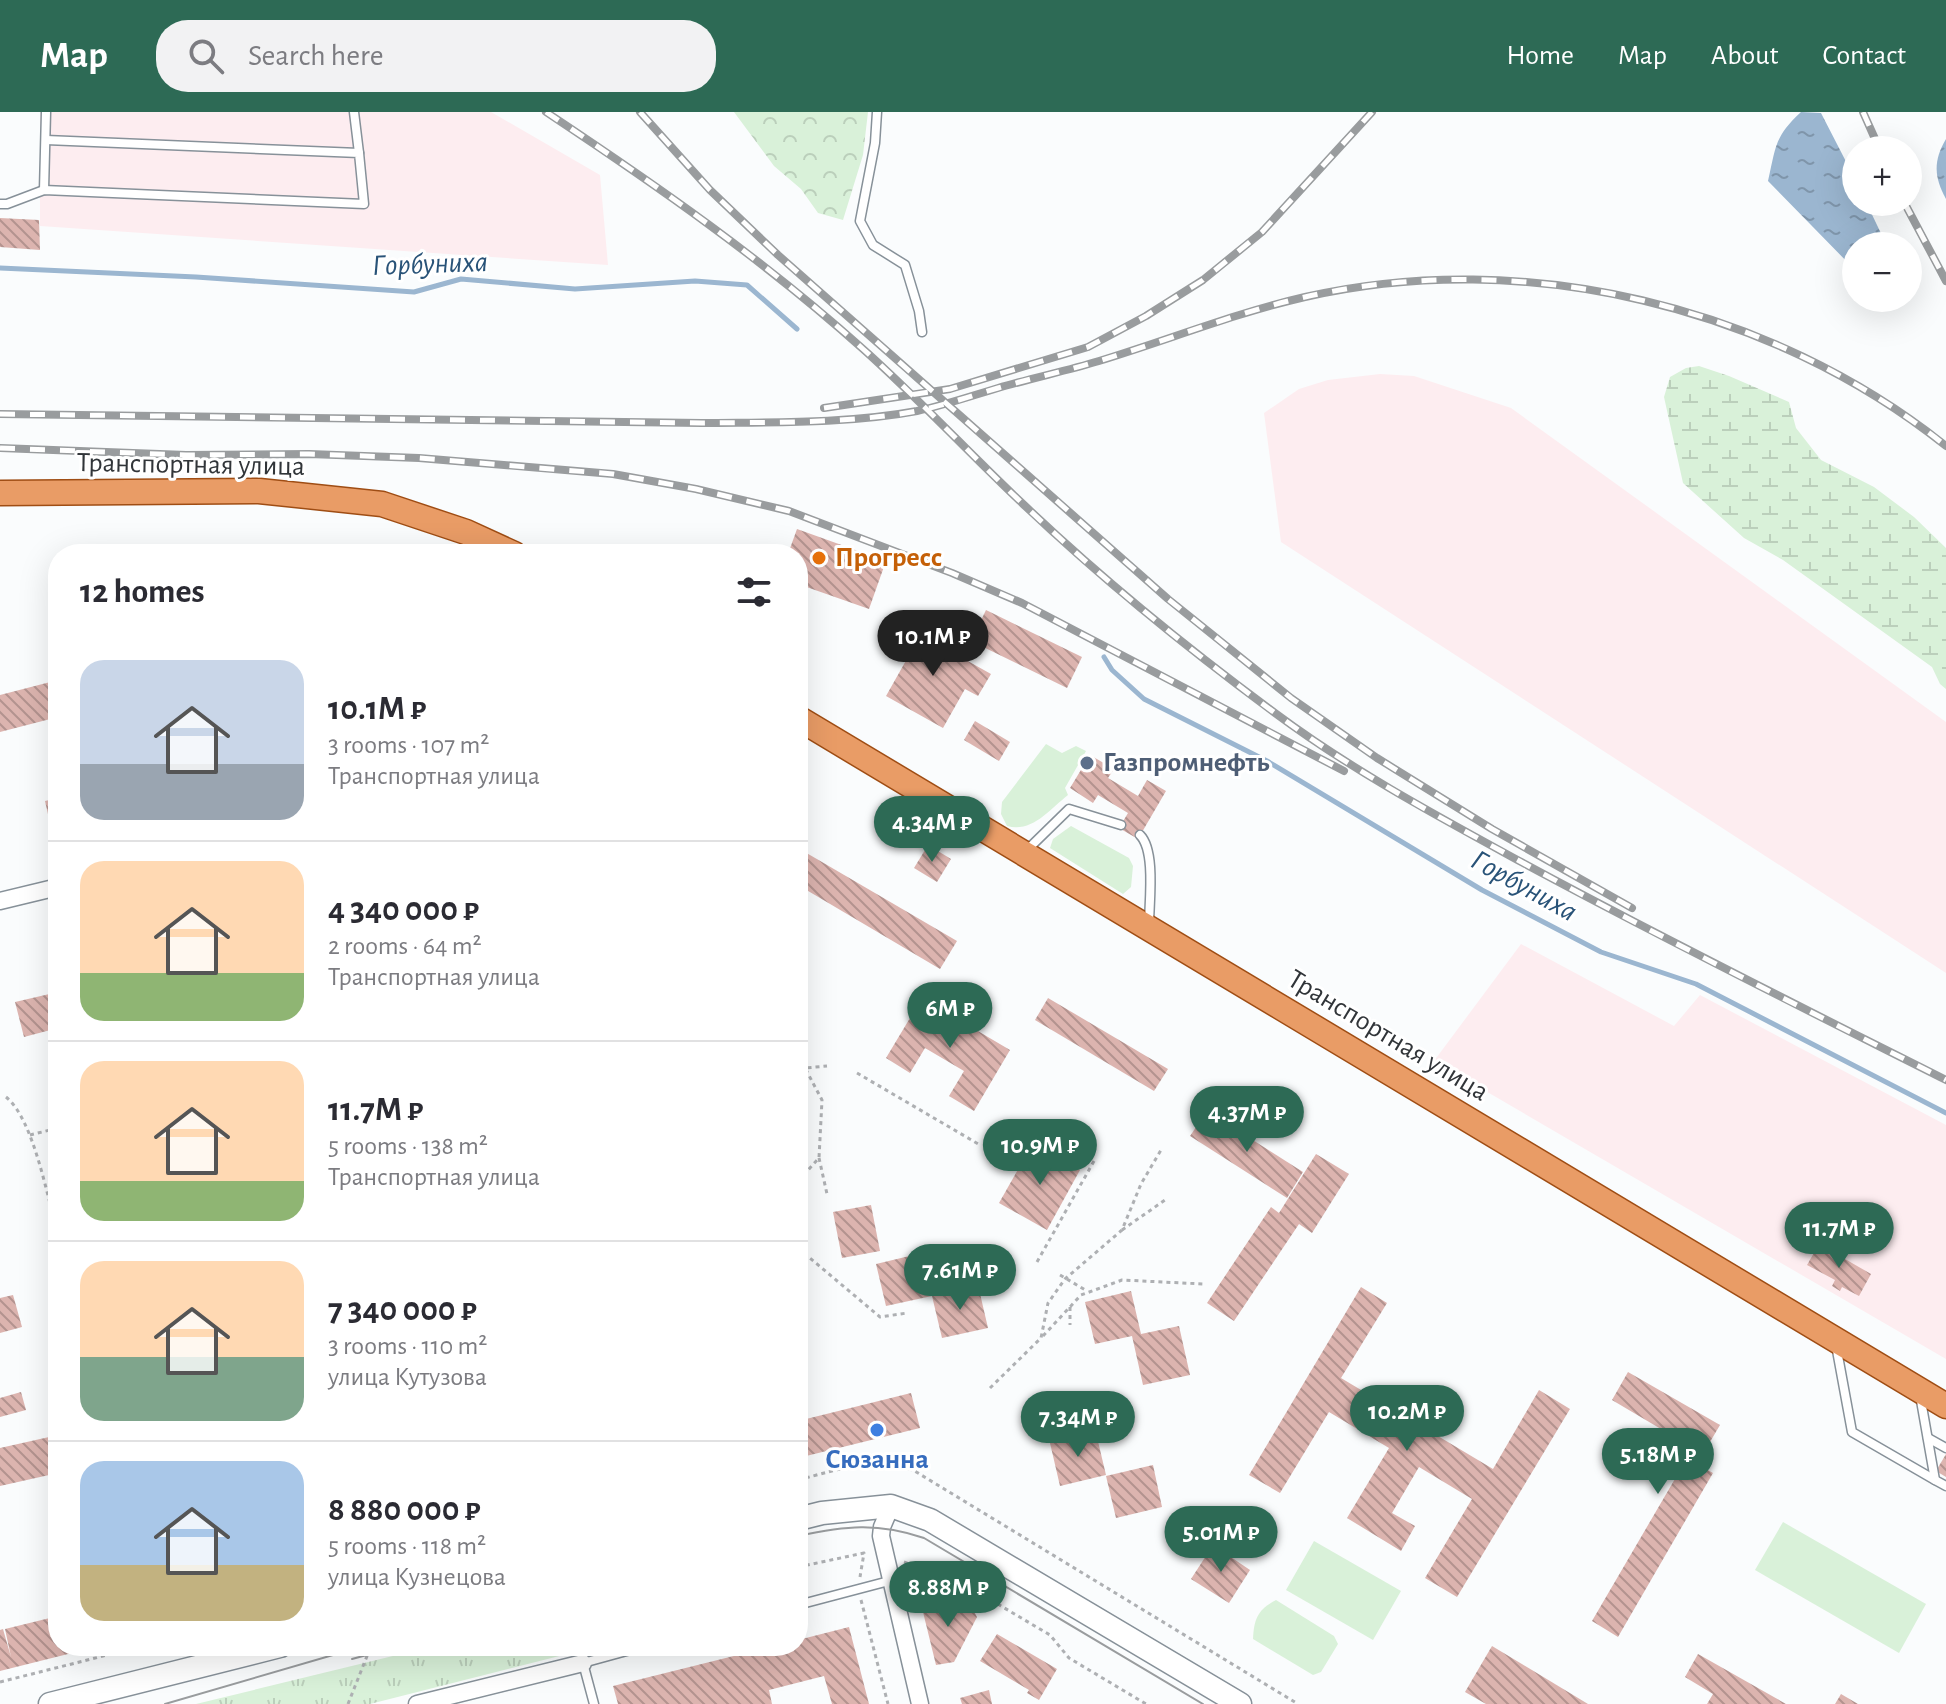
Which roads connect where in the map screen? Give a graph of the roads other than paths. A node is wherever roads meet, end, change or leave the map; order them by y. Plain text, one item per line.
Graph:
1 (46, 112) edge
2 (354, 112) edge
3 (877, 112) edge
4 (46, 140) junction
5 (359, 153) junction
6 (44, 190) junction
7 (0, 204) edge
8 (922, 332) dead end
9 (0, 493) edge
10 (492, 544) edge
11 (808, 724) edge
12 (1121, 825) dead end
13 (1140, 835) dead end
14 (1023, 853) junction
15 (48, 889) edge
16 (0, 901) edge
17 (1149, 926) junction
18 (1835, 1340) junction
19 (1920, 1390) junction
20 (1946, 1406) edge
21 (1928, 1438) junction
22 (1946, 1448) edge
23 (1935, 1480) junction
24 (1946, 1486) edge
25 (891, 1506) junction
26 (808, 1516) edge
27 (889, 1581) junction
28 (808, 1602) edge
29 (240, 1656) edge
30 (609, 1656) edge
31 (583, 1663) junction
32 (50, 1704) edge
33 (417, 1704) edge
34 (594, 1704) edge
35 (920, 1704) edge
36 (1240, 1704) edge

1 - 4 lane
2 - 5 lane
3 - 8 lane
4 - 5 lane
4 - 6 lane
5 - 6 lane
6 - 7 lane
9 - 10 main road, Транспортная улица
11 - 14 main road, Транспортная улица
12 - 14 lane
13 - 17 lane
14 - 17 main road, Транспортная улица
15 - 16 street
17 - 18 main road, Транспортная улица
18 - 19 main road, Транспортная улица
18 - 23 lane
19 - 20 main road, Транспортная улица
19 - 21 lane
21 - 22 lane
21 - 23 lane
23 - 24 lane
25 - 26 main road
25 - 27 street
25 - 36 main road
27 - 28 lane
27 - 35 street
29 - 32 main road
30 - 31 lane
31 - 33 street
31 - 34 lane

